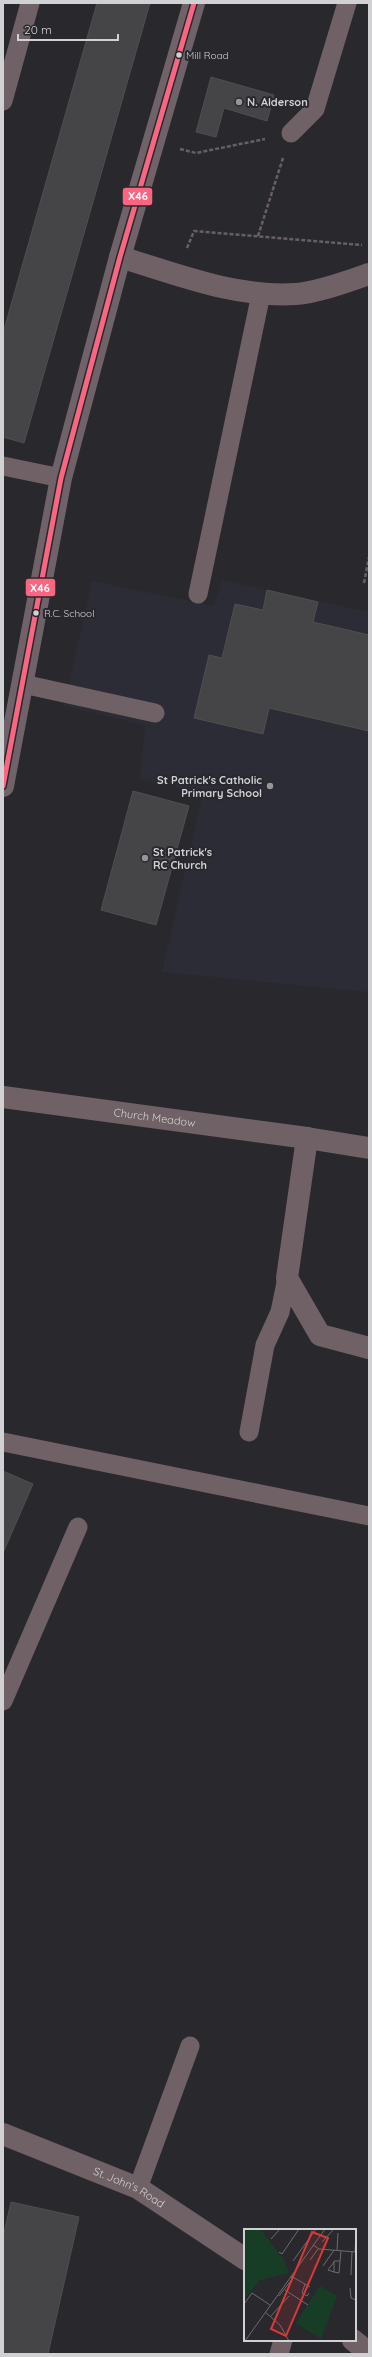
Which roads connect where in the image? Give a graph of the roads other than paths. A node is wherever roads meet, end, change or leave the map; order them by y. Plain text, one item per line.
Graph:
1 (30, 3) edge
2 (194, 3) edge
3 (347, 3) edge
4 (3, 101) edge
5 (291, 133) road end
6 (120, 257) junction
7 (369, 274) edge
8 (261, 294) junction
9 (3, 466) edge
10 (61, 478) junction
11 (198, 594) dead end
12 (22, 684) junction
13 (155, 713) dead end
14 (3, 786) edge
15 (3, 1097) edge
16 (307, 1138) junction
17 (369, 1148) edge
18 (287, 1278) junction
19 (369, 1348) edge
20 (249, 1432) dead end
21 (3, 1442) edge
22 (369, 1516) edge
23 (78, 1528) dead end
24 (3, 1701) edge
25 (190, 2046) dead end
26 (3, 2134) edge
27 (138, 2188) junction
28 (244, 2258) edge
29 (283, 2341) edge
30 (354, 2341) edge
31 (369, 2353) edge
32 (279, 2354) edge

1 - 4 lane
2 - 6 main road
3 - 5 lane
6 - 8 street
6 - 10 main road
7 - 8 street
8 - 11 lane
9 - 10 lane
10 - 12 main road
12 - 13 lane
12 - 14 main road
15 - 16 street, Church Meadow
16 - 17 street, Church Meadow
16 - 18 street
18 - 19 street
18 - 20 lane
21 - 22 lane
23 - 24 lane
25 - 27 lane
26 - 27 street, St. John's Road
27 - 28 street, St. John's Road
29 - 32 lane
30 - 31 street

